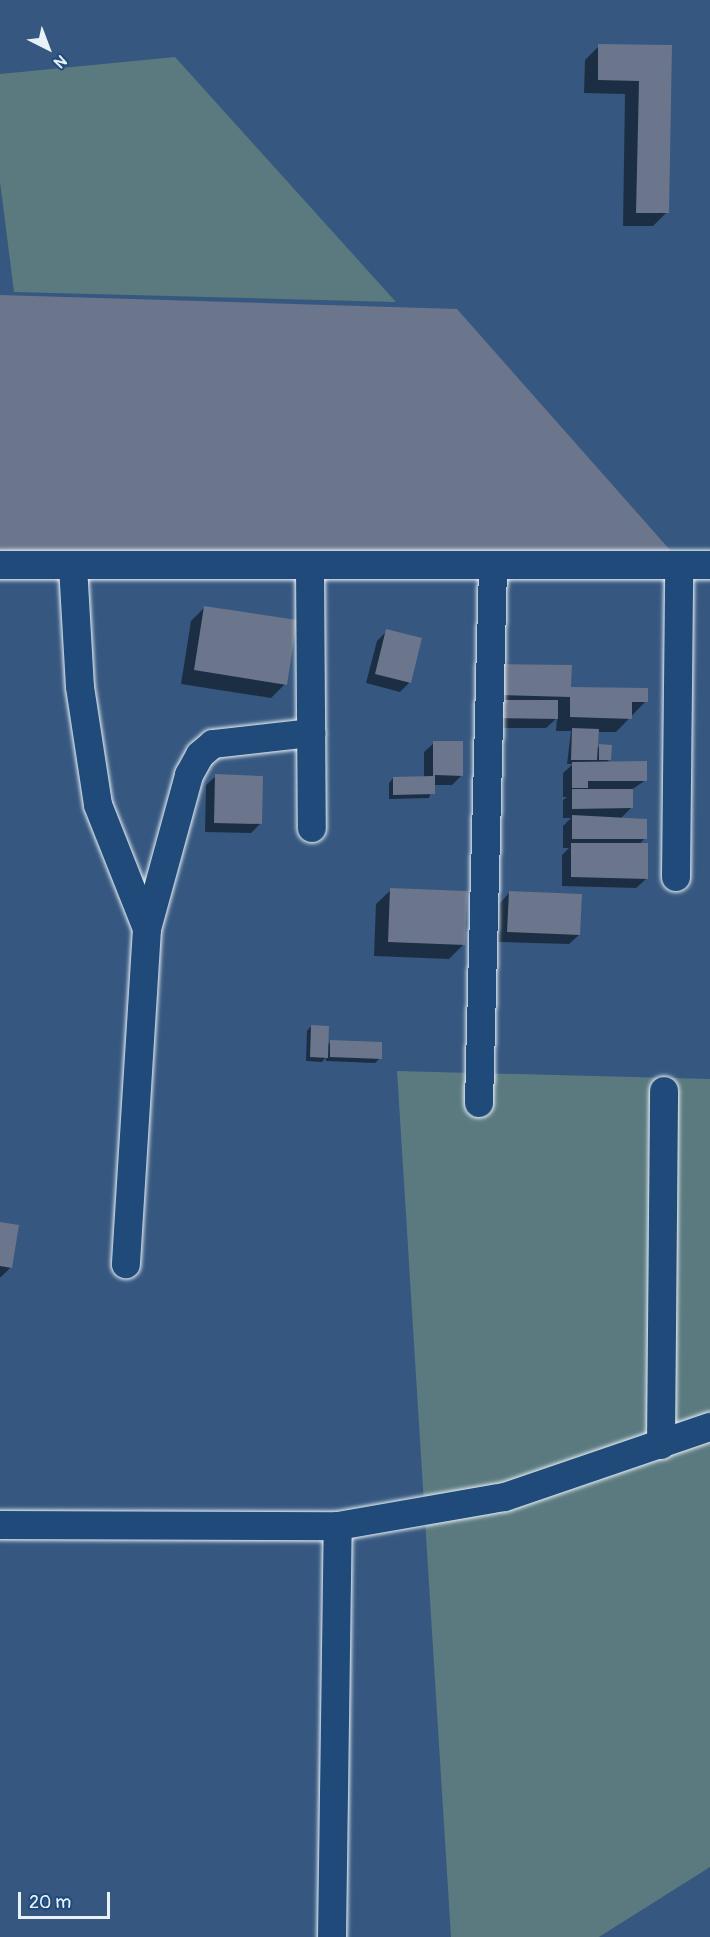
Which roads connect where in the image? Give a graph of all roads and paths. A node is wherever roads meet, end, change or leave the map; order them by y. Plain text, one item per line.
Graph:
1 (0, 565) edge
2 (710, 565) edge
3 (73, 566) junction
4 (679, 566) junction
5 (310, 568) junction
6 (493, 568) junction
7 (311, 733) junction
8 (312, 828) dead end
9 (676, 877) dead end
10 (147, 929) junction
11 (664, 1091) dead end
12 (479, 1103) dead end
13 (126, 1264) dead end
14 (710, 1427) edge
15 (661, 1445) junction
16 (0, 1525) edge
17 (338, 1526) junction
18 (332, 1937) edge

1 - 3 street
2 - 4 street
3 - 5 street
3 - 10 street
4 - 6 street
4 - 9 street
5 - 6 street
5 - 7 street
6 - 12 street
7 - 8 street
7 - 10 street
10 - 13 street
11 - 15 street
14 - 15 street
15 - 17 street
16 - 17 street
17 - 18 street

